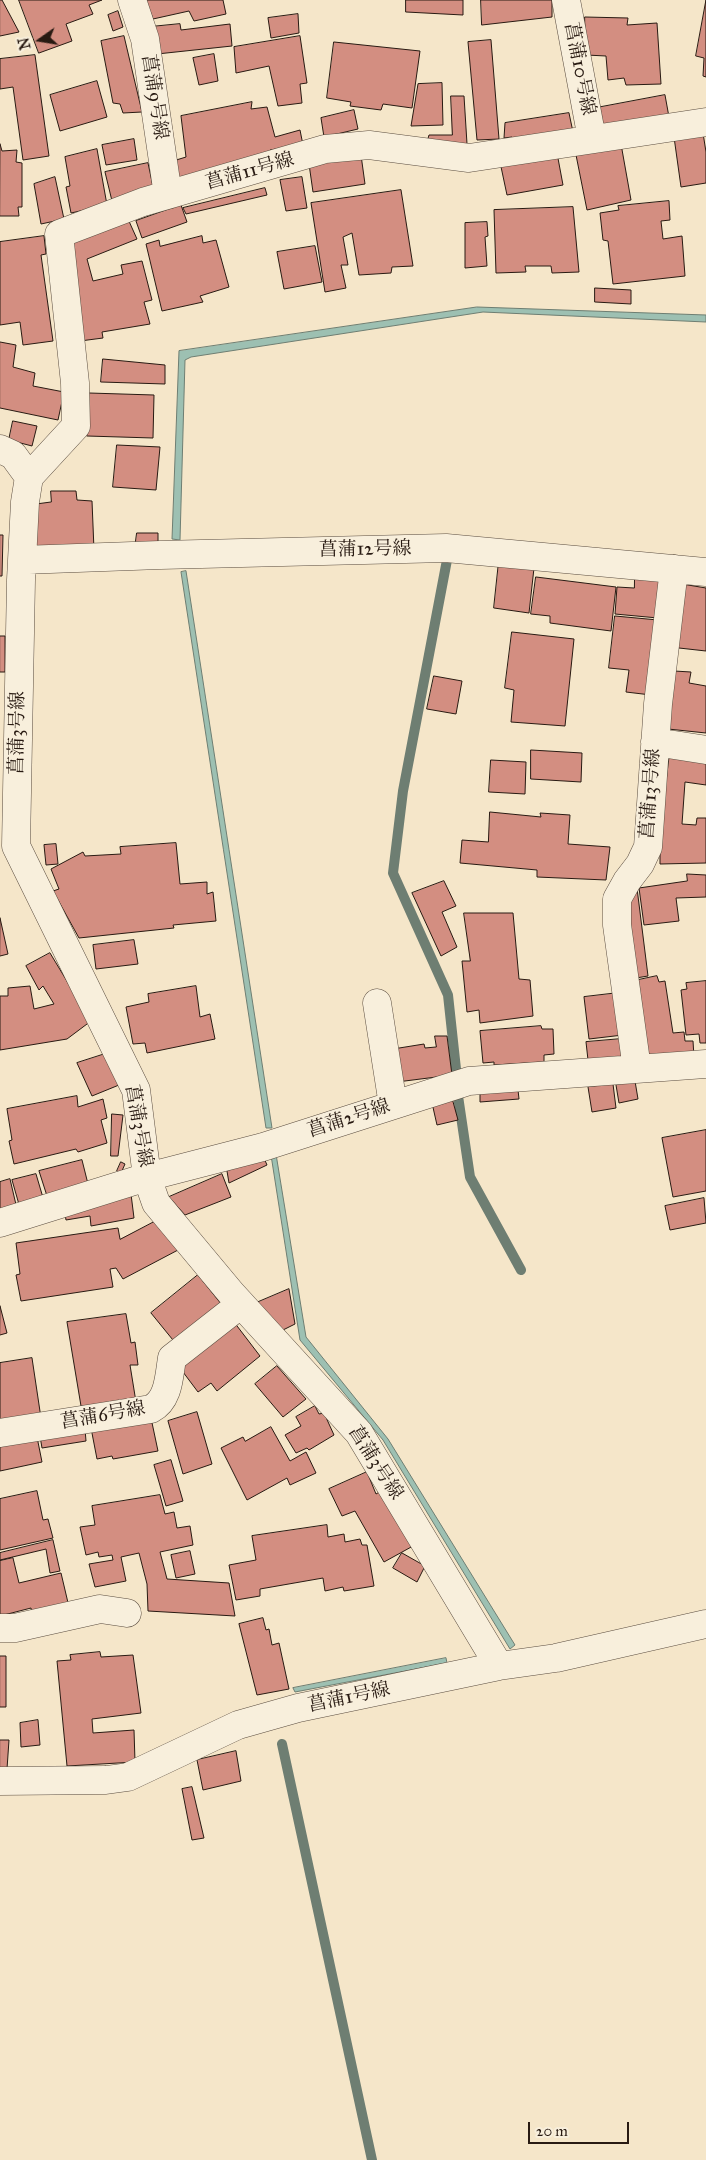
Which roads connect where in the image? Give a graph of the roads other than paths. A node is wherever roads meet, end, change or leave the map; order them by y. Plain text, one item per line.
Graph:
1 (132, 0) edge
2 (566, 0) edge
3 (706, 122) edge
4 (592, 139) junction
5 (168, 195) junction
6 (0, 449) edge
7 (29, 476) junction
8 (22, 560) junction
9 (705, 565) edge
10 (674, 569) junction
11 (655, 742) junction
12 (706, 750) edge
13 (8, 837) edge
14 (377, 1003) dead end
15 (706, 1064) edge
16 (637, 1069) junction
17 (393, 1105) junction
18 (147, 1177) junction
19 (0, 1223) edge
20 (241, 1304) junction
21 (0, 1433) edge
22 (127, 1613) dead end
23 (706, 1624) edge
24 (0, 1628) edge
25 (500, 1666) junction
26 (0, 1781) edge

1 - 5 street, 菖蒲9号線
2 - 4 street, 菖蒲10号線
3 - 4 street, 菖蒲11号線
4 - 5 street, 菖蒲11号線
5 - 7 street, 菖蒲11号線
6 - 7 street
7 - 8 street, 菖蒲3号線
8 - 10 street, 菖蒲12号線
8 - 13 street, 菖蒲3号線
9 - 10 street, 菖蒲12号線
10 - 11 street, 菖蒲13号線
11 - 12 street
11 - 16 street, 菖蒲13号線
13 - 18 street, 菖蒲3号線
14 - 17 street
15 - 16 street, 菖蒲2号線
16 - 17 street, 菖蒲2号線
17 - 18 street, 菖蒲2号線
18 - 19 street, 菖蒲2号線
18 - 20 street, 菖蒲3号線
20 - 21 street, 菖蒲6号線
20 - 25 street, 菖蒲3号線
22 - 24 street
23 - 25 street, 菖蒲1号線
25 - 26 street, 菖蒲1号線

